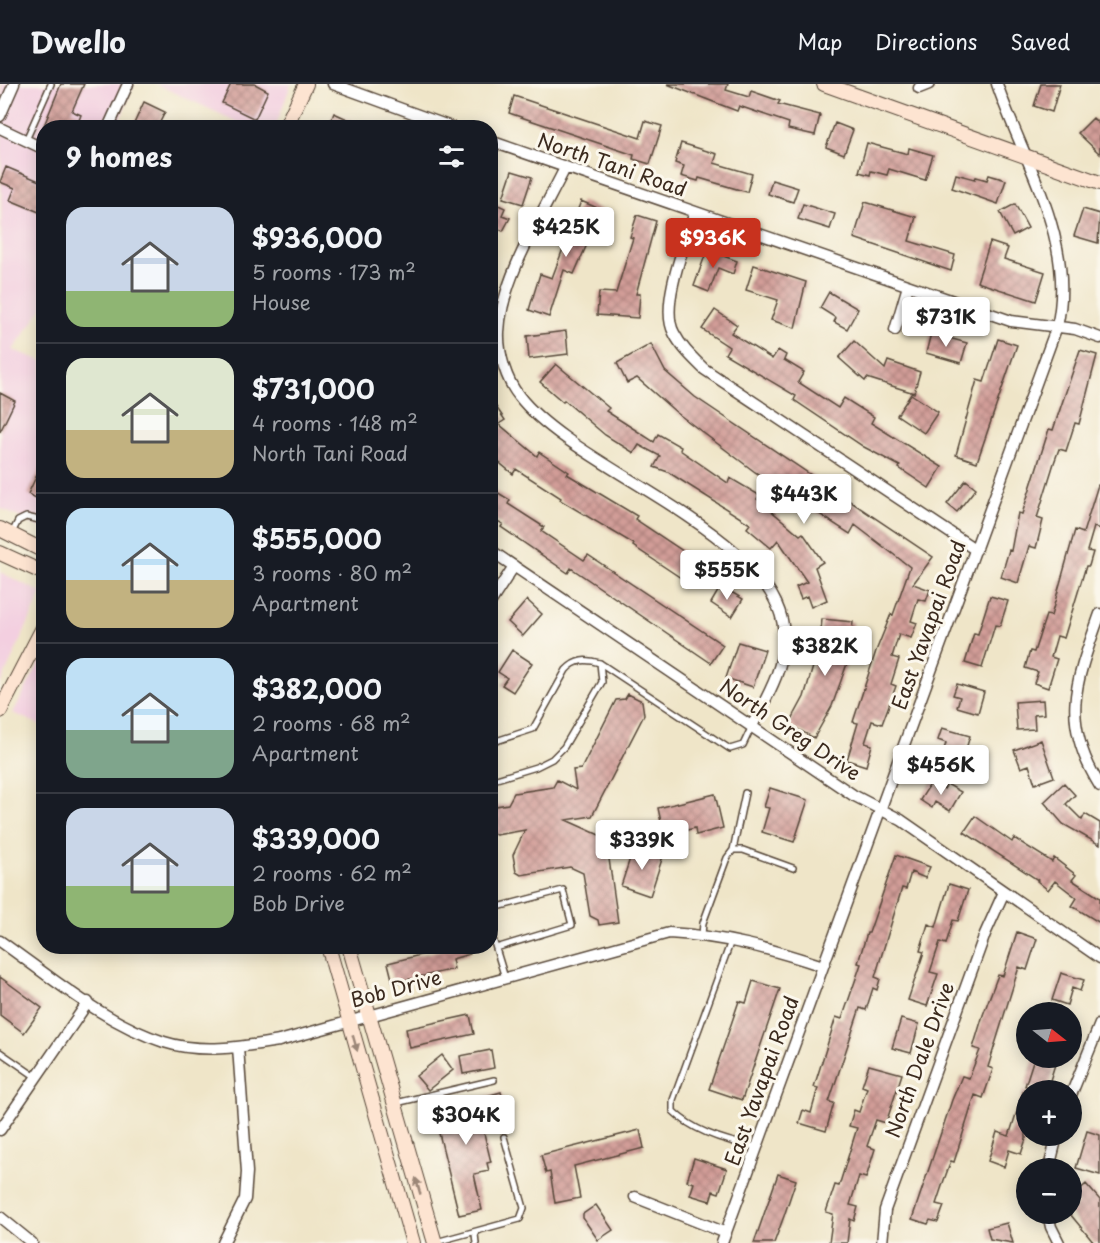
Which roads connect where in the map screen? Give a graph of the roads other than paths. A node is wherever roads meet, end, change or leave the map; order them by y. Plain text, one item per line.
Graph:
1 (14, 84) edge
2 (51, 84) edge
3 (128, 84) edge
4 (306, 84) edge
5 (333, 84) edge
6 (824, 84) edge
7 (997, 84) edge
8 (0, 116) edge
9 (112, 120) edge
10 (289, 120) edge
11 (424, 120) edge
12 (0, 128) edge
13 (26, 140) junction
14 (498, 144) edge
15 (36, 145) edge
16 (1024, 156) junction
17 (565, 168) junction
18 (1100, 183) edge
19 (694, 212) junction
20 (908, 286) junction
21 (1057, 326) junction
22 (895, 330) dead end
23 (1100, 338) edge
24 (36, 519) edge
25 (6, 532) edge
26 (36, 547) edge
27 (975, 550) junction
28 (0, 553) edge
29 (498, 555) edge
30 (514, 566) junction
31 (36, 569) edge
32 (498, 591) edge
33 (1100, 614) edge
34 (36, 641) edge
35 (600, 663) junction
36 (0, 711) edge
37 (752, 726) junction
38 (498, 740) edge
39 (498, 779) edge
40 (1100, 786) edge
41 (745, 793) dead end
42 (880, 811) junction
43 (733, 850) junction
44 (794, 868) dead end
45 (1004, 892) junction
46 (498, 907) edge
47 (702, 935) junction
48 (732, 940) junction
49 (0, 941) edge
50 (498, 947) edge
51 (330, 954) edge
52 (352, 954) edge
53 (498, 954) edge
54 (1100, 958) edge
55 (823, 966) junction
56 (505, 978) junction
57 (88, 1002) junction
58 (369, 1015) junction
59 (349, 1021) junction
60 (1100, 1024) edge
61 (238, 1047) junction
62 (0, 1052) edge
63 (36, 1077) junction
64 (494, 1080) dead end
65 (1077, 1080) edge
66 (395, 1104) junction
67 (0, 1130) edge
68 (504, 1137) dead end
69 (757, 1147) junction
70 (635, 1197) dead end
71 (0, 1217) edge
72 (1050, 1224) edge
73 (475, 1234) junction
74 (724, 1238) edge
75 (32, 1243) edge
76 (223, 1243) edge
77 (413, 1243) edge
78 (434, 1243) edge
79 (476, 1243) edge
80 (882, 1243) edge
81 (1059, 1243) edge

1 - 8 street
2 - 13 lane
3 - 9 street
4 - 10 street
5 - 11 street
6 - 16 street
7 - 16 street, East Yavapai Road
12 - 13 street
13 - 15 street
14 - 17 street, North Tani Road
16 - 18 street
16 - 21 street, East Yavapai Road
17 - 19 street, North Tani Road
17 - 37 street
19 - 20 street, North Tani Road
19 - 27 street
20 - 21 street, North Tani Road
20 - 22 street
21 - 23 street, North Tani Road
21 - 27 street, East Yavapai Road
24 - 25 lane
25 - 26 street
27 - 42 street, East Yavapai Road
28 - 31 street
29 - 30 street, North Greg Drive
30 - 32 street
30 - 37 street, North Greg Drive
33 - 40 street
34 - 36 street
35 - 37 lane
35 - 38 lane
35 - 39 lane
37 - 42 street, North Greg Drive
41 - 43 lane
42 - 45 street, North Greg Drive
42 - 55 street, East Yavapai Road
43 - 44 lane
43 - 47 lane
45 - 54 street, North Greg Drive
45 - 80 street, North Dale Drive
46 - 50 lane
47 - 48 street, Bob Drive
47 - 56 street, Bob Drive
48 - 55 street, Bob Drive
48 - 69 lane
49 - 57 street, Bob Drive
51 - 59 street
52 - 58 street
53 - 56 lane
55 - 69 street, East Yavapai Road
56 - 58 street, Bob Drive
57 - 61 street, Bob Drive
57 - 63 street
58 - 59 street, Bob Drive
58 - 66 street
59 - 61 street, Bob Drive
59 -> 77 street
60 - 65 street
61 - 76 street
62 - 63 lane
63 - 67 street
64 - 66 lane
78 -> 66 street
68 - 73 lane
69 - 74 street, East Yavapai Road
70 - 74 street
71 - 75 street
72 - 81 street
73 - 78 lane
73 - 79 lane

